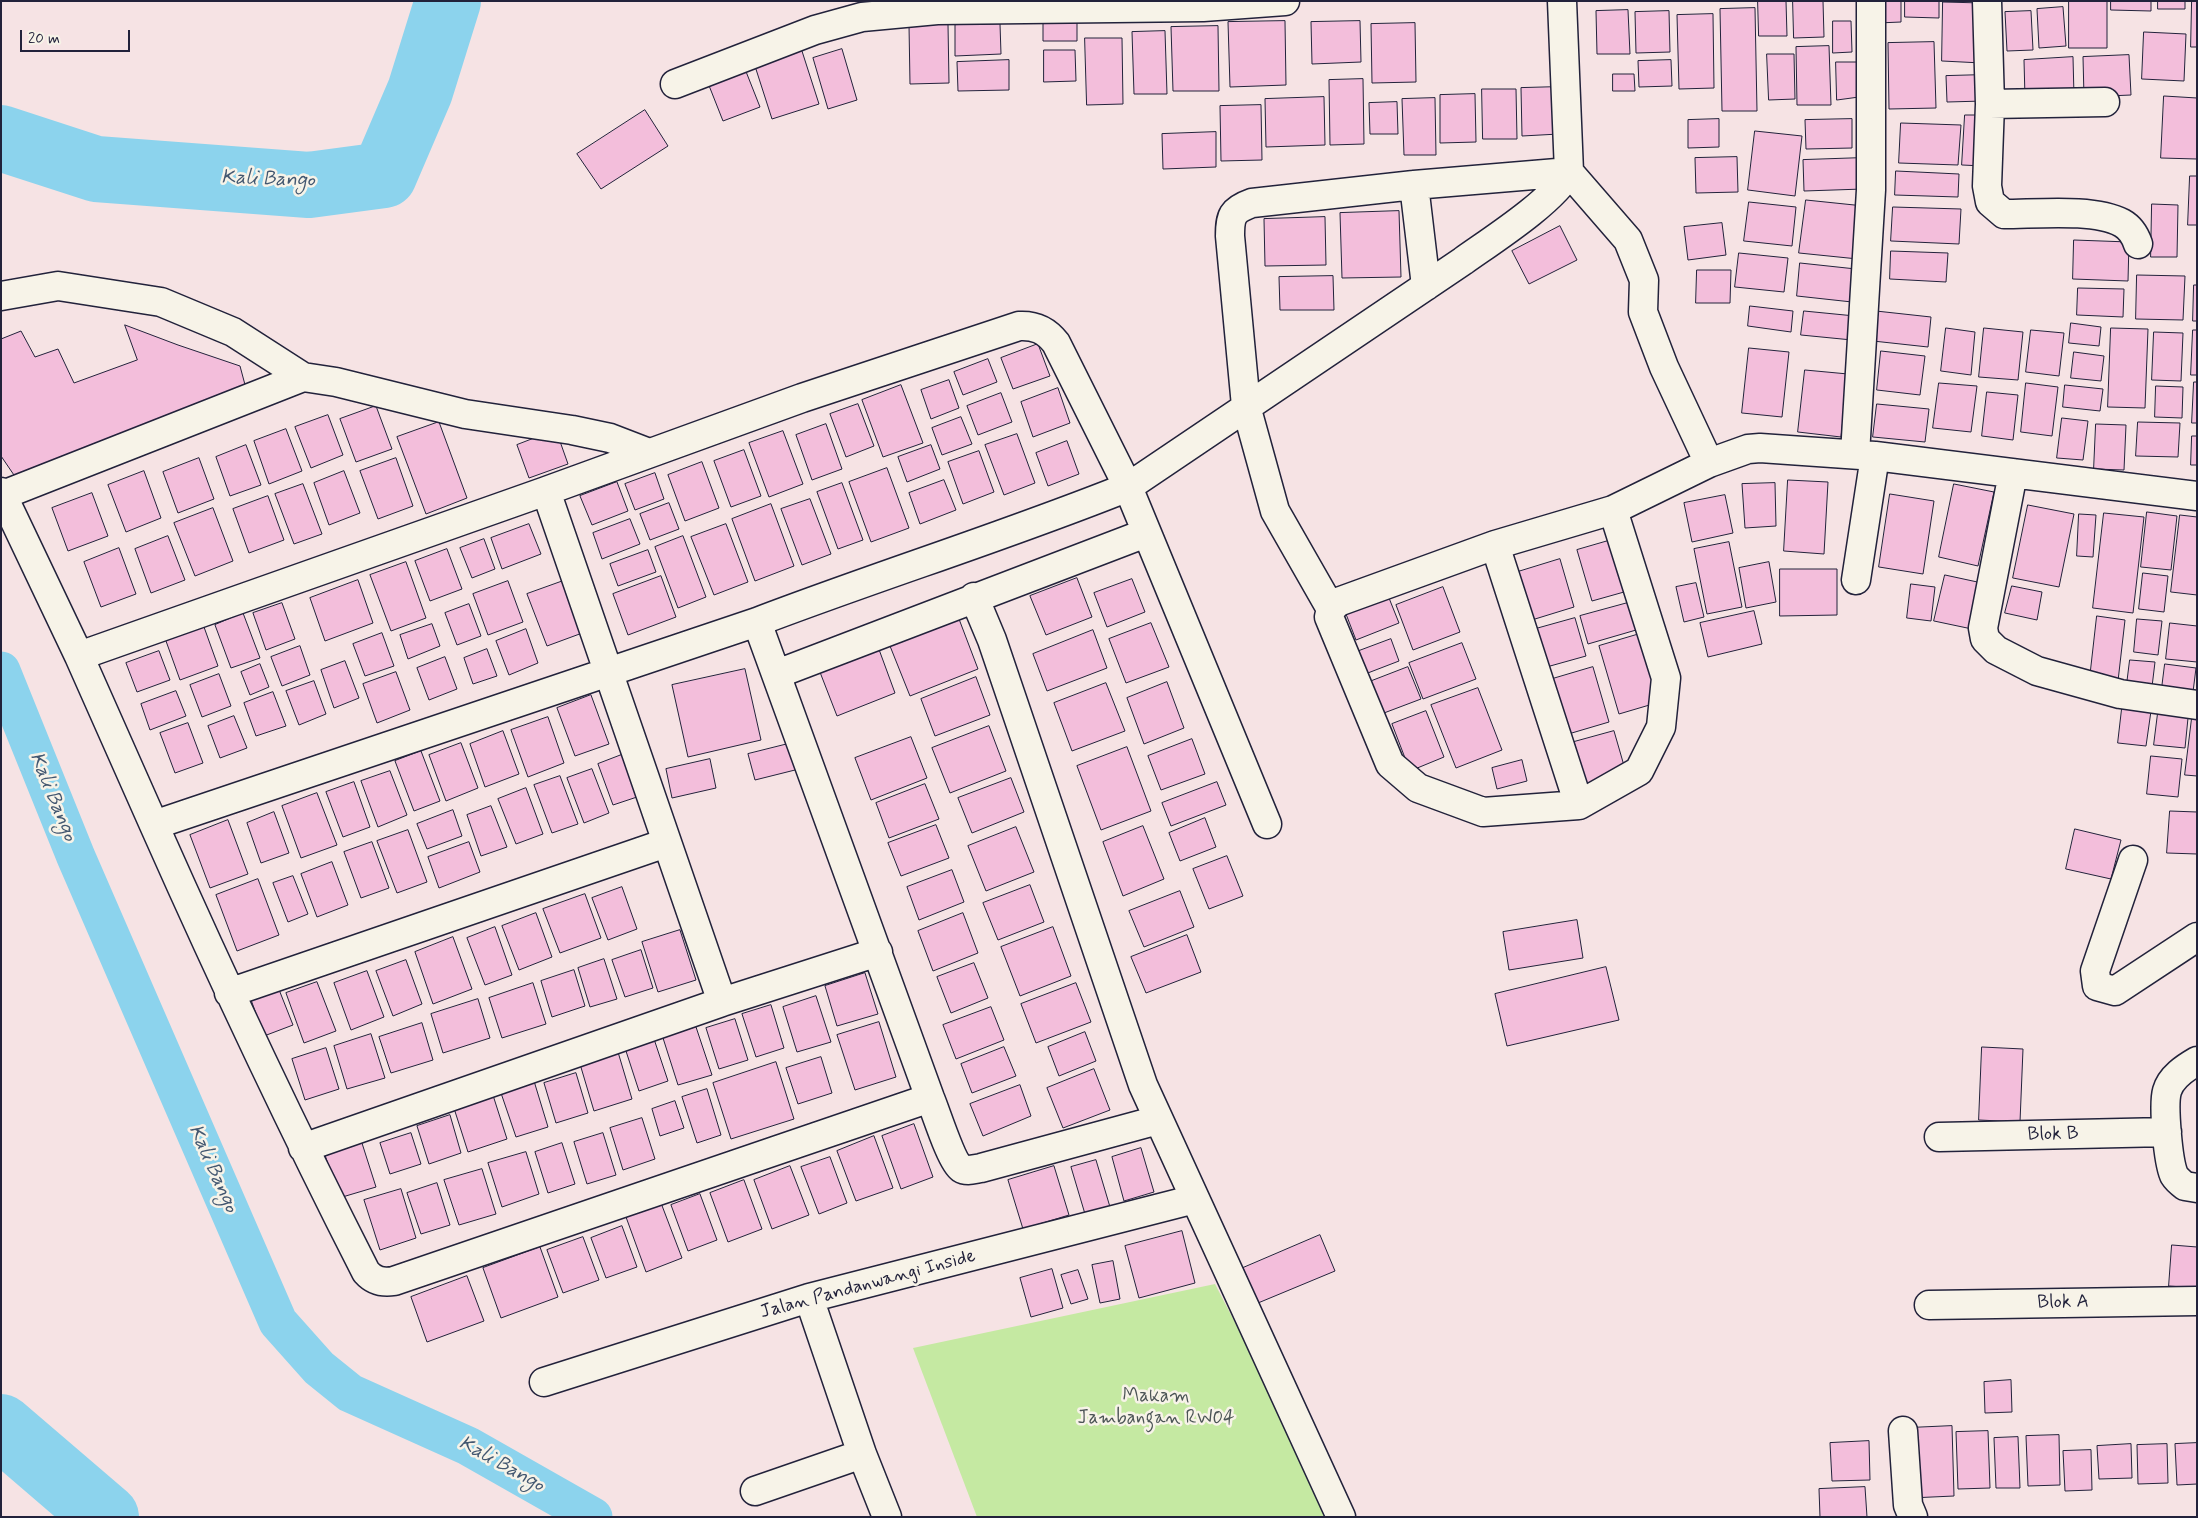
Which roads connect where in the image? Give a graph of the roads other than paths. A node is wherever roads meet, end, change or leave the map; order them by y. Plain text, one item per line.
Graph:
1 (1285, 1) edge
2 (1562, 1) edge
3 (1870, 1) edge
4 (1988, 1) edge
5 (1202, 4) edge
6 (675, 84) dead end
7 (2105, 102) dead end
8 (1990, 104) junction
9 (1570, 172) junction
10 (1414, 185) junction
11 (2138, 244) dead end
12 (1426, 286) junction
13 (1, 296) edge
14 (303, 377) junction
15 (1246, 406) junction
16 (649, 453) junction
17 (1865, 455) junction
18 (1709, 463) junction
19 (2013, 473) junction
20 (1128, 487) junction
21 (546, 491) junction
22 (2, 494) edge
23 (2197, 496) edge
24 (1613, 510) junction
25 (1146, 533) junction
26 (1495, 545) junction
27 (1856, 580) dead end
28 (974, 597) junction
29 (1331, 609) junction
30 (757, 622) junction
31 (80, 656) junction
32 (608, 671) junction
33 (777, 674) junction
34 (2197, 705) edge
35 (1579, 805) junction
36 (1267, 824) dead end
37 (154, 825) junction
38 (666, 843) junction
39 (2133, 860) dead end
40 (2197, 937) edge
41 (878, 952) junction
42 (229, 993) junction
43 (722, 1002) junction
44 (2197, 1061) edge
45 (930, 1098) junction
46 (1158, 1120) junction
47 (2167, 1132) junction
48 (1939, 1138) dead end
49 (303, 1148) junction
50 (2197, 1188) edge
51 (1195, 1199) junction
52 (808, 1298) junction
53 (2197, 1301) edge
54 (1929, 1305) dead end
55 (544, 1382) dead end
56 (1903, 1431) dead end
57 (862, 1454) junction
58 (755, 1491) dead end
59 (887, 1517) edge
60 (1341, 1517) edge
61 (1913, 1517) edge

1 - 5 street
2 - 9 street
3 - 17 street
4 - 8 street
5 - 6 street
7 - 8 street
8 - 11 street
9 - 10 street
9 - 12 street
9 - 18 street
10 - 12 street
10 - 15 street
12 - 15 street
13 - 14 street
14 - 16 street
14 - 22 street
15 - 20 street
15 - 29 street
16 - 20 street
16 - 21 street
17 - 18 street
17 - 19 street
17 - 27 street
18 - 24 street
19 - 23 street
19 - 34 street
20 - 25 street
20 - 30 street
21 - 31 street
21 - 32 street
22 - 31 street
24 - 26 street
24 - 35 street
25 - 28 street
25 - 36 street
26 - 29 street
26 - 35 street
28 - 33 street
28 - 46 street
29 - 35 street
30 - 32 street
30 - 33 street
31 - 37 street
32 - 37 street
32 - 38 street
33 - 41 street
37 - 42 street
38 - 42 street
38 - 43 street
39 - 40 street
41 - 43 street
41 - 45 street
42 - 49 street
43 - 49 street
44 - 47 street
45 - 46 street
45 - 49 street
46 - 51 street
47 - 48 street, Blok B
47 - 50 street
51 - 52 street, Jalan Pandanwangi Inside
51 - 60 street
52 - 55 street, Jalan Pandanwangi Inside
52 - 57 street
53 - 54 street, Blok A
56 - 61 street
57 - 58 street
57 - 59 street

